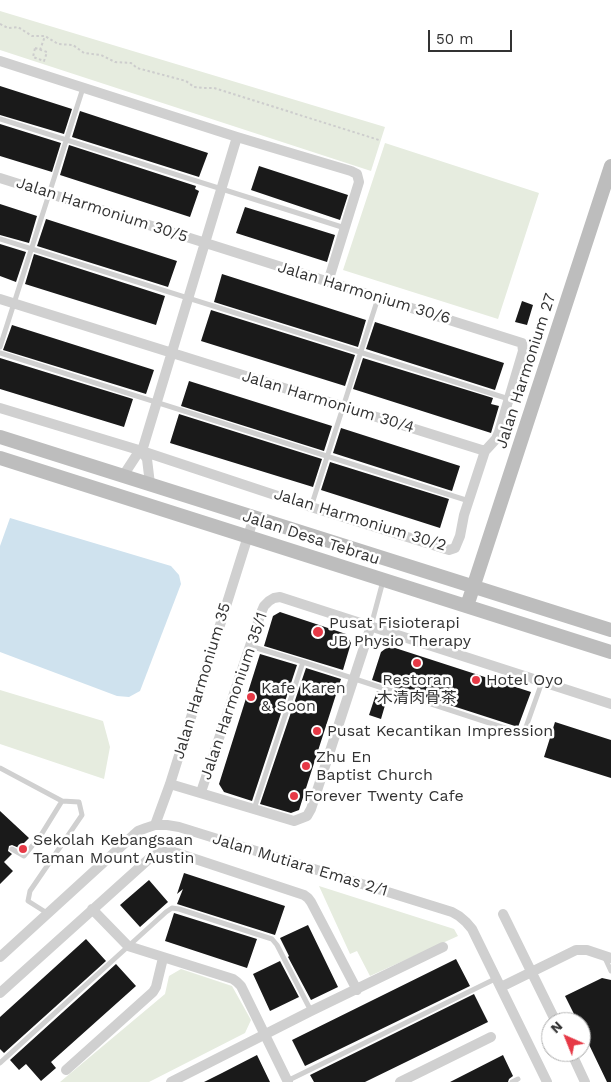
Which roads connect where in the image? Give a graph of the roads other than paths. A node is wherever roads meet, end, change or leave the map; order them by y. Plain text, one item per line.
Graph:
1 (0, 60) edge
2 (83, 88) junction
3 (0, 119) edge
4 (237, 137) junction
5 (66, 140) junction
6 (611, 166) edge
7 (0, 178) edge
8 (221, 189) junction
9 (49, 194) junction
10 (346, 228) junction
11 (0, 239) edge
12 (205, 243) junction
13 (32, 248) junction
14 (328, 282) junction
15 (378, 297) junction
16 (0, 298) edge
17 (188, 298) junction
18 (14, 303) junction
19 (522, 342) joint
20 (0, 347) edge
21 (360, 352) junction
22 (0, 353) edge
23 (172, 353) junction
24 (509, 399) junction
25 (157, 402) junction
26 (343, 406) junction
27 (0, 408) edge
28 (0, 437) edge
29 (142, 451) junction
30 (485, 451) junction
31 (327, 456) junction
32 (0, 458) edge
33 (123, 476) junction
34 (150, 484) junction
35 (469, 501) junction
36 (311, 506) junction
37 (254, 517) junction
38 (248, 536) junction
39 (383, 579) junction
40 (474, 587) junction
41 (468, 606) junction
42 (371, 626) junction
43 (611, 630) edge
44 (250, 646) junction
45 (611, 652) edge
46 (303, 662) junction
47 (353, 678) junction
48 (542, 682) junction
49 (611, 704) edge
50 (0, 768) edge
51 (170, 784) junction
52 (201, 792) junction
53 (62, 800) junction
54 (254, 809) junction
55 (155, 826) junction
56 (12, 849) dead end
57 (92, 909) junction
58 (47, 913) junction
59 (503, 914) dead end
60 (128, 946) junction
61 (443, 947) dead end
62 (0, 957) edge
63 (607, 957) edge
64 (163, 958) junction
65 (531, 971) junction
66 (611, 971) edge
67 (499, 983) junction
68 (356, 990) junction
69 (0, 993) edge
70 (311, 1011) junction
71 (551, 1012) edge
72 (266, 1035) junction
73 (491, 1037) dead end
74 (576, 1062) edge
75 (0, 1063) edge
76 (66, 1070) dead end
77 (518, 1079) dead end
78 (287, 1081) edge
79 (171, 1082) edge
80 (400, 1082) edge
81 (512, 1082) edge
82 (547, 1082) edge
83 (585, 1082) edge

1 - 2 street
2 - 4 street
2 - 5 lane
3 - 5 lane
4 - 8 street
4 - 10 street
5 - 8 lane
5 - 9 lane
6 - 40 street, Jalan Harmonium 27
7 - 9 street, Jalan Harmonium 30/5
8 - 10 lane
8 - 12 street
9 - 12 street, Jalan Harmonium 30/5
9 - 13 lane
10 - 14 street
11 - 13 lane
12 - 14 street, Jalan Harmonium 30/6
12 - 17 street
13 - 17 lane
13 - 18 lane
14 - 15 street, Jalan Harmonium 30/6
15 - 19 street, Jalan Harmonium 30/6
15 - 21 lane
16 - 18 street, Jalan Harmonium 30/4
17 - 21 lane
17 - 23 street
18 - 20 lane
18 - 23 street, Jalan Harmonium 30/4
19 - 24 street, Jalan Harmonium 30/2
21 - 24 lane
21 - 26 lane
22 - 25 lane
23 - 25 street
23 - 26 street, Jalan Harmonium 30/4
24 - 30 street, Jalan Harmonium 30/2
25 - 29 street
25 - 31 lane
26 - 30 street, Jalan Harmonium 30/4
26 - 31 lane
27 - 29 street, Jalan Harmonium 30/2
28 - 33 street, Jalan Desa Tebrau
29 - 33 street
29 - 34 street
29 - 36 street, Jalan Harmonium 30/2
30 - 35 street, Jalan Harmonium 30/2
31 - 35 lane
31 - 36 lane
32 - 38 street, Jalan Desa Tebrau
33 - 34 street, Jalan Desa Tebrau
34 - 37 street, Jalan Desa Tebrau
35 - 36 street, Jalan Harmonium 30/2
37 - 38 street, Jalan Harmonium 35
37 - 40 street, Jalan Desa Tebrau
38 - 39 street, Jalan Desa Tebrau
38 - 51 street, Jalan Harmonium 35
39 - 41 street, Jalan Desa Tebrau
39 - 42 lane
40 - 41 street, Jalan Harmonium 27
40 - 43 street, Jalan Desa Tebrau
41 - 45 street, Jalan Desa Tebrau
42 - 44 street, Jalan Harmonium 35/1
42 - 47 street
42 - 48 street, Jalan Harmonium 35/1
44 - 46 lane
44 - 52 street, Jalan Harmonium 35/1
46 - 47 lane
46 - 54 lane
47 - 48 lane
47 - 54 street
48 - 49 street, Jalan Harmonium 35/1
50 - 53 lane
51 - 52 street
51 - 55 street, Jalan Harmonium 35
52 - 54 street
53 - 56 lane
53 - 58 lane
55 - 58 street, Jalan Mutiara Emas 2/1
55 - 67 street, Jalan Mutiara Emas 2/1
57 - 60 street
57 - 68 street
57 - 69 street
58 - 62 street, Jalan Mutiara Emas 2/1
59 - 65 street
60 - 64 street
60 - 70 lane
60 - 75 lane
61 - 68 street
63 - 65 street
63 - 66 lane
64 - 72 street
64 - 76 street
65 - 67 street
65 - 71 street
67 - 78 lane
67 - 82 street, Jalan Mutiara Emas 2/1
68 - 70 street
70 - 72 street
72 - 78 street
72 - 79 street
73 - 80 street
74 - 83 street
77 - 81 lane

